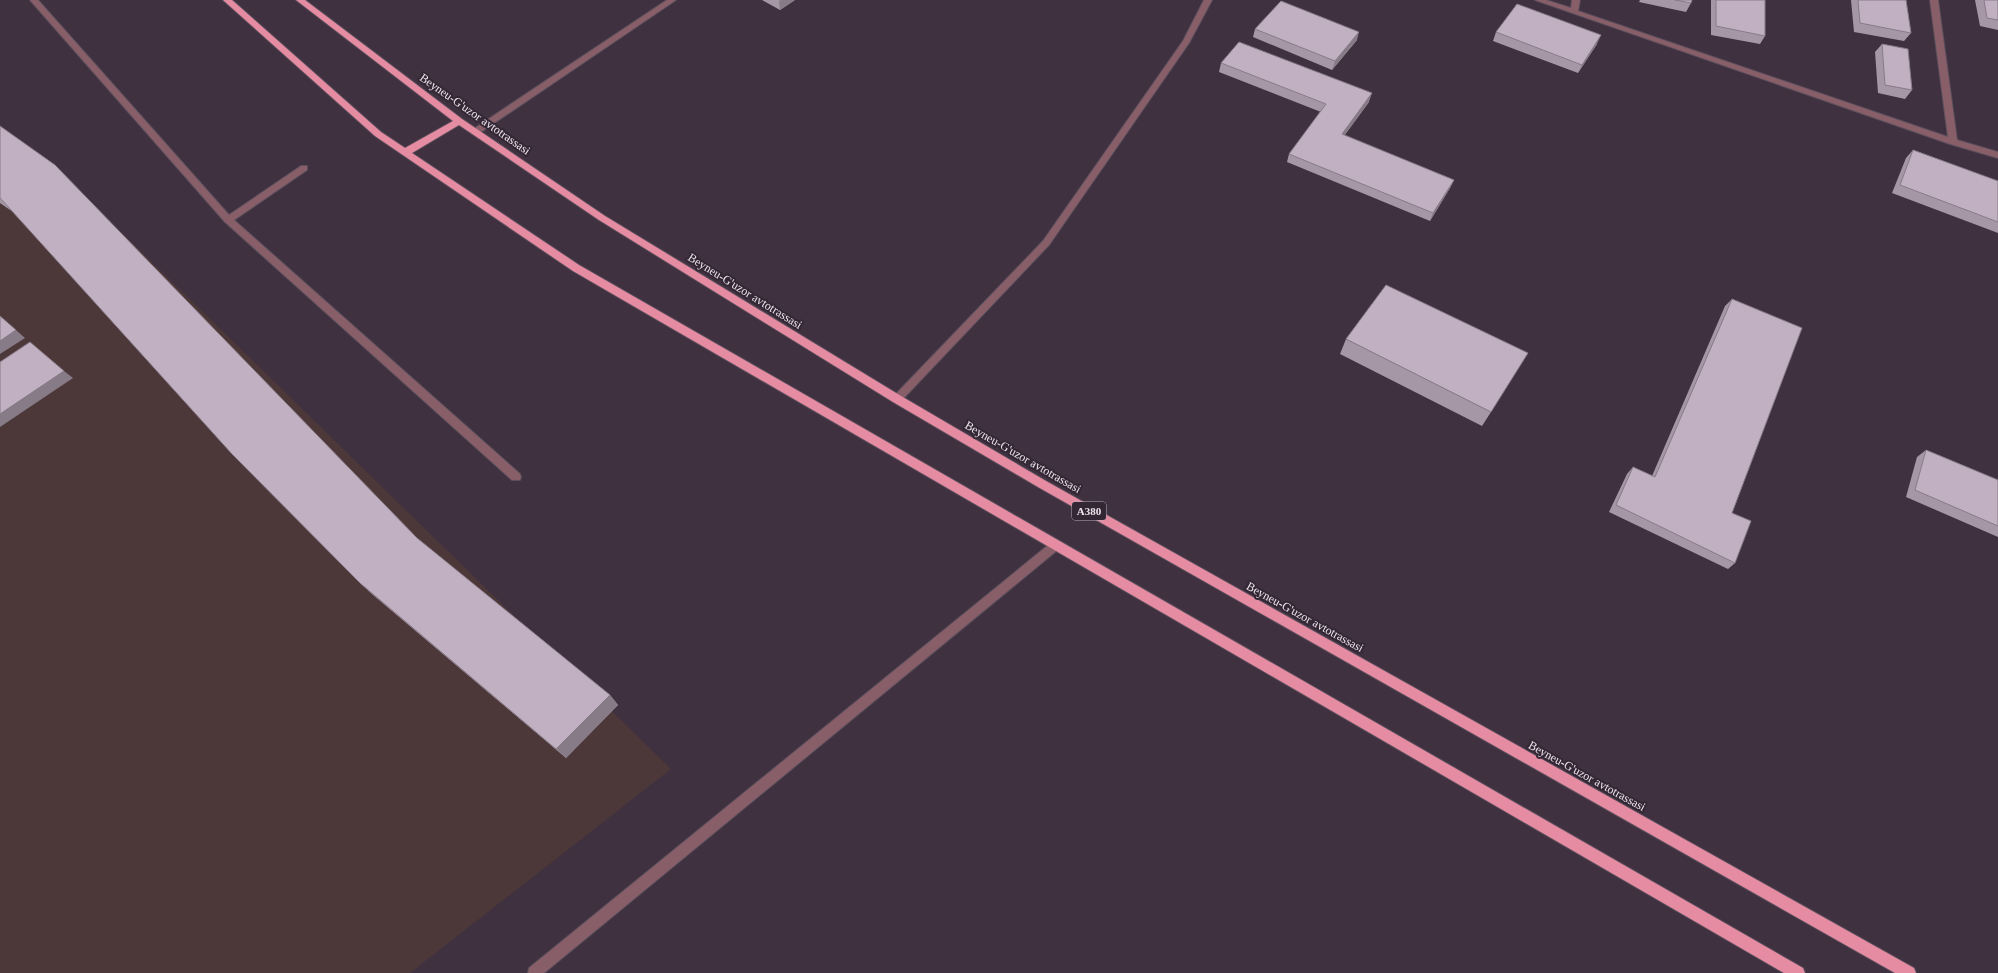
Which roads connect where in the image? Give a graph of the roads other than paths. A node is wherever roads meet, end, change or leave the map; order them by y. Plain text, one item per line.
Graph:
1 (34, 0) edge
2 (227, 0) edge
3 (300, 0) edge
4 (672, 0) edge
5 (1208, 0) edge
6 (1539, 0) edge
7 (1576, 0) edge
8 (1934, 0) edge
9 (1574, 12) junction
10 (459, 121) junction
11 (475, 132) junction
12 (1953, 142) junction
13 (404, 153) junction
14 (1998, 155) edge
15 (304, 168) dead end
16 (228, 220) junction
17 (897, 399) junction
18 (516, 477) dead end
19 (1056, 545) junction
20 (534, 973) edge
21 (1798, 973) edge
22 (1909, 973) edge

1 - 16 street
2 - 13 highway
3 - 10 highway, Beyneu-G'uzor avtotrassasi / A380
4 - 11 street
5 - 17 street
6 - 9 street
7 - 9 street
8 - 12 street
9 - 12 street
10 - 11 highway, Beyneu-G'uzor avtotrassasi / A380
10 - 13 highway
11 - 17 highway, Beyneu-G'uzor avtotrassasi / A380
12 - 14 street
13 - 19 highway
15 - 16 street
16 - 18 street
17 - 22 highway, Beyneu-G'uzor avtotrassasi / A380
19 - 20 street
19 - 21 highway

